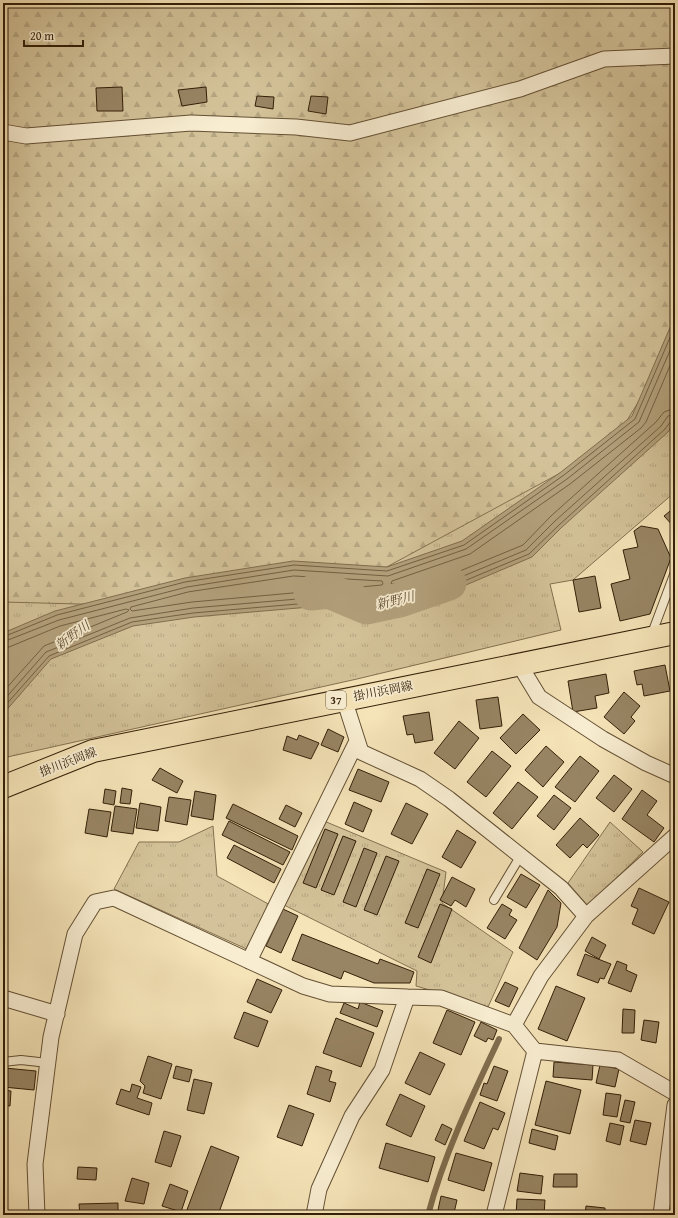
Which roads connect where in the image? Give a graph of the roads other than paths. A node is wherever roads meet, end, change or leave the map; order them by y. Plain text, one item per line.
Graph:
1 (675, 56) edge
2 (3, 132) edge
3 (675, 572) edge
4 (675, 633) edge
5 (650, 638) junction
6 (519, 664) junction
7 (344, 699) junction
8 (357, 741) junction
9 (675, 776) edge
10 (3, 787) edge
11 (675, 836) edge
12 (521, 855) junction
13 (494, 900) dead end
14 (586, 916) junction
15 (249, 962) junction
16 (407, 997) junction
17 (3, 998) edge
18 (57, 1014) junction
19 (514, 1025) junction
20 (535, 1052) junction
21 (3, 1062) edge
22 (48, 1063) junction
23 (675, 1093) edge
24 (675, 1105) edge
25 (672, 1144) edge
26 (38, 1215) edge
27 (314, 1215) edge
28 (494, 1215) edge
29 (661, 1215) edge

1 - 2 street
3 - 5 lane
4 - 5 main road, 掛川浜岡線 / 37
5 - 6 main road, 掛川浜岡線 / 37
6 - 7 main road, 掛川浜岡線 / 37
6 - 9 street
7 - 8 street
7 - 10 main road, 掛川浜岡線 / 37
8 - 12 street
8 - 15 street
11 - 14 street
12 - 13 lane
12 - 14 street
14 - 19 street
15 - 16 street
15 - 18 street
16 - 19 street
16 - 27 street
17 - 18 street
18 - 22 street
19 - 20 street
20 - 23 street
20 - 28 street
21 - 22 lane
22 - 26 street
24 - 25 street
25 - 29 street

